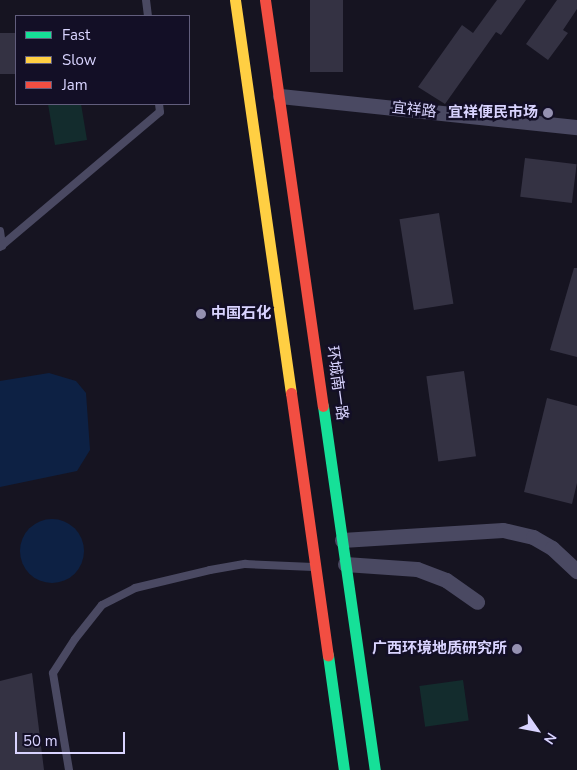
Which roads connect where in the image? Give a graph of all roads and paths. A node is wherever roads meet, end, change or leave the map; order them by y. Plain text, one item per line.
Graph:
1 (146, 0) edge
2 (235, 0) edge
3 (265, 0) edge
4 (148, 15) edge
5 (280, 96) junction
6 (159, 105) edge
7 (577, 127) edge
8 (0, 231) edge
9 (1, 246) edge
10 (342, 540) junction
11 (345, 564) junction
12 (315, 567) junction
13 (577, 571) edge
14 (477, 602) dead end
15 (69, 770) edge
16 (344, 770) edge
17 (375, 770) edge

1 - 4 lane
2 - 12 main road
3 - 5 main road, 环城南一路
5 - 7 street, 宜祥路
5 - 10 main road, 环城南一路
6 - 9 lane
8 - 9 lane
10 - 11 main road, 环城南一路
10 - 13 street
11 - 14 street
11 - 17 main road, 环城南一路
12 - 15 lane
12 - 16 main road

